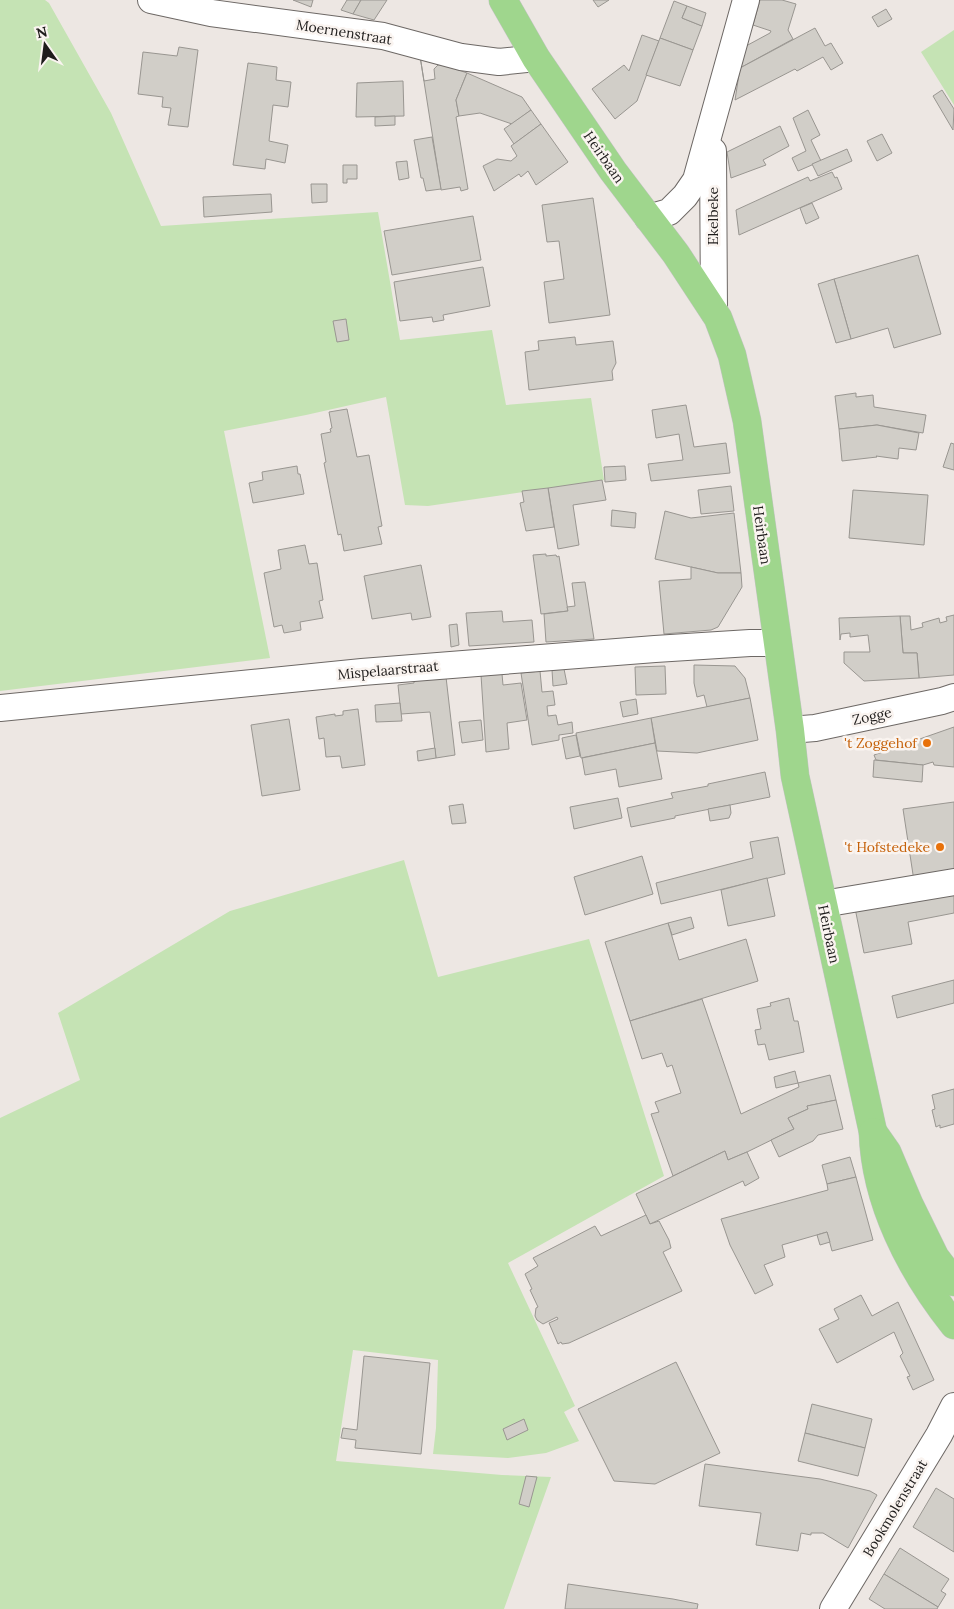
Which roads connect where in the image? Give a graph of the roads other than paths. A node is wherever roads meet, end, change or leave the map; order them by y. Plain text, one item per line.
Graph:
1 (151, 0) edge
2 (503, 0) edge
3 (746, 0) edge
4 (536, 58) junction
5 (712, 120) junction
6 (648, 218) junction
7 (714, 312) junction
8 (777, 643) junction
9 (954, 697) edge
10 (0, 708) edge
11 (790, 730) junction
12 (954, 882) edge
13 (823, 904) junction
14 (873, 1132) junction
15 (954, 1282) edge
16 (954, 1325) edge
17 (954, 1406) edge
18 (833, 1609) edge

1 - 4 street, Moernenstraat
2 - 4 main road, Heirbaan
3 - 5 street, Ekelbeke
4 - 6 main road, Heirbaan
5 - 6 street, Ekelbeke
5 - 7 street, Ekelbeke
6 - 7 main road, Heirbaan
7 - 8 main road, Heirbaan
8 - 10 street, Mispelaarstraat
8 - 11 main road, Heirbaan
9 - 11 street, Zogge
11 - 13 main road, Heirbaan
12 - 13 street
13 - 14 main road, Heirbaan
14 - 15 main road, Heirbaan
14 - 16 main road, Heirbaan
17 - 18 street, Bookmolenstraat

